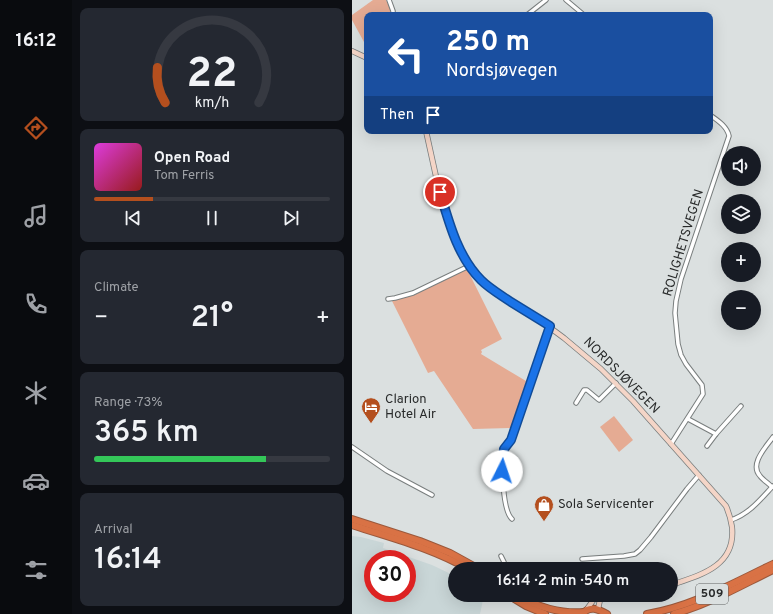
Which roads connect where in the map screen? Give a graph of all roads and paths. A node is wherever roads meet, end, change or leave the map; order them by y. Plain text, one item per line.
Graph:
1 (389, 0) edge
2 (546, 0) edge
3 (566, 0) edge
4 (393, 12) edge
5 (531, 12) edge
6 (580, 12) edge
7 (352, 51) edge
8 (364, 57) edge
9 (713, 118) edge
10 (427, 134) edge
11 (469, 266) junction
12 (388, 299) dead end
13 (550, 326) junction
14 (616, 384) junction
15 (576, 403) dead end
16 (740, 406) dead end
17 (688, 419) junction
18 (716, 434) junction
19 (773, 436) edge
20 (671, 444) junction
21 (707, 446) dead end
22 (352, 447) edge
23 (699, 475) junction
24 (772, 486) edge
25 (432, 495) dead end
26 (352, 519) edge
27 (512, 519) dead end
28 (731, 520) junction
29 (352, 525) edge
30 (501, 556) dead end
31 (582, 558) dead end
32 (454, 562) edge
33 (466, 562) edge
34 (504, 562) edge
35 (773, 564) edge
36 (773, 570) edge
37 (678, 582) edge
38 (518, 602) edge
39 (529, 602) edge
40 (592, 602) edge
41 (584, 612) edge
42 (600, 612) edge
43 (544, 614) edge
44 (607, 614) edge
45 (647, 614) edge
46 (674, 614) edge

1 - 4 street
2 - 5 street
3 - 6 street
7 - 8 street
9 - 17 street, ROLIGHETSVEGEN
10 - 11 street, NORDSJØVEGEN
11 - 12 street
11 - 13 street, NORDSJØVEGEN
13 - 14 street, NORDSJØVEGEN
13 - 27 street
14 - 15 street
14 - 20 street, NORDSJØVEGEN
16 - 18 street
17 - 18 street
17 - 20 street, ROLIGHETSVEGEN
18 - 21 street
19 - 24 street
20 - 23 street, NORDSJØVEGEN
22 - 25 street
23 - 28 street, NORDSJØVEGEN
23 - 31 street
24 - 28 street
26 - 33 highway
28 - 37 street, NORDSJØVEGEN
29 - 32 highway
30 - 34 street
35 - 45 highway, 509
36 - 46 highway, 509
38 - 43 highway
39 - 41 highway
40 - 41 street
41 - 42 highway
42 - 44 highway

